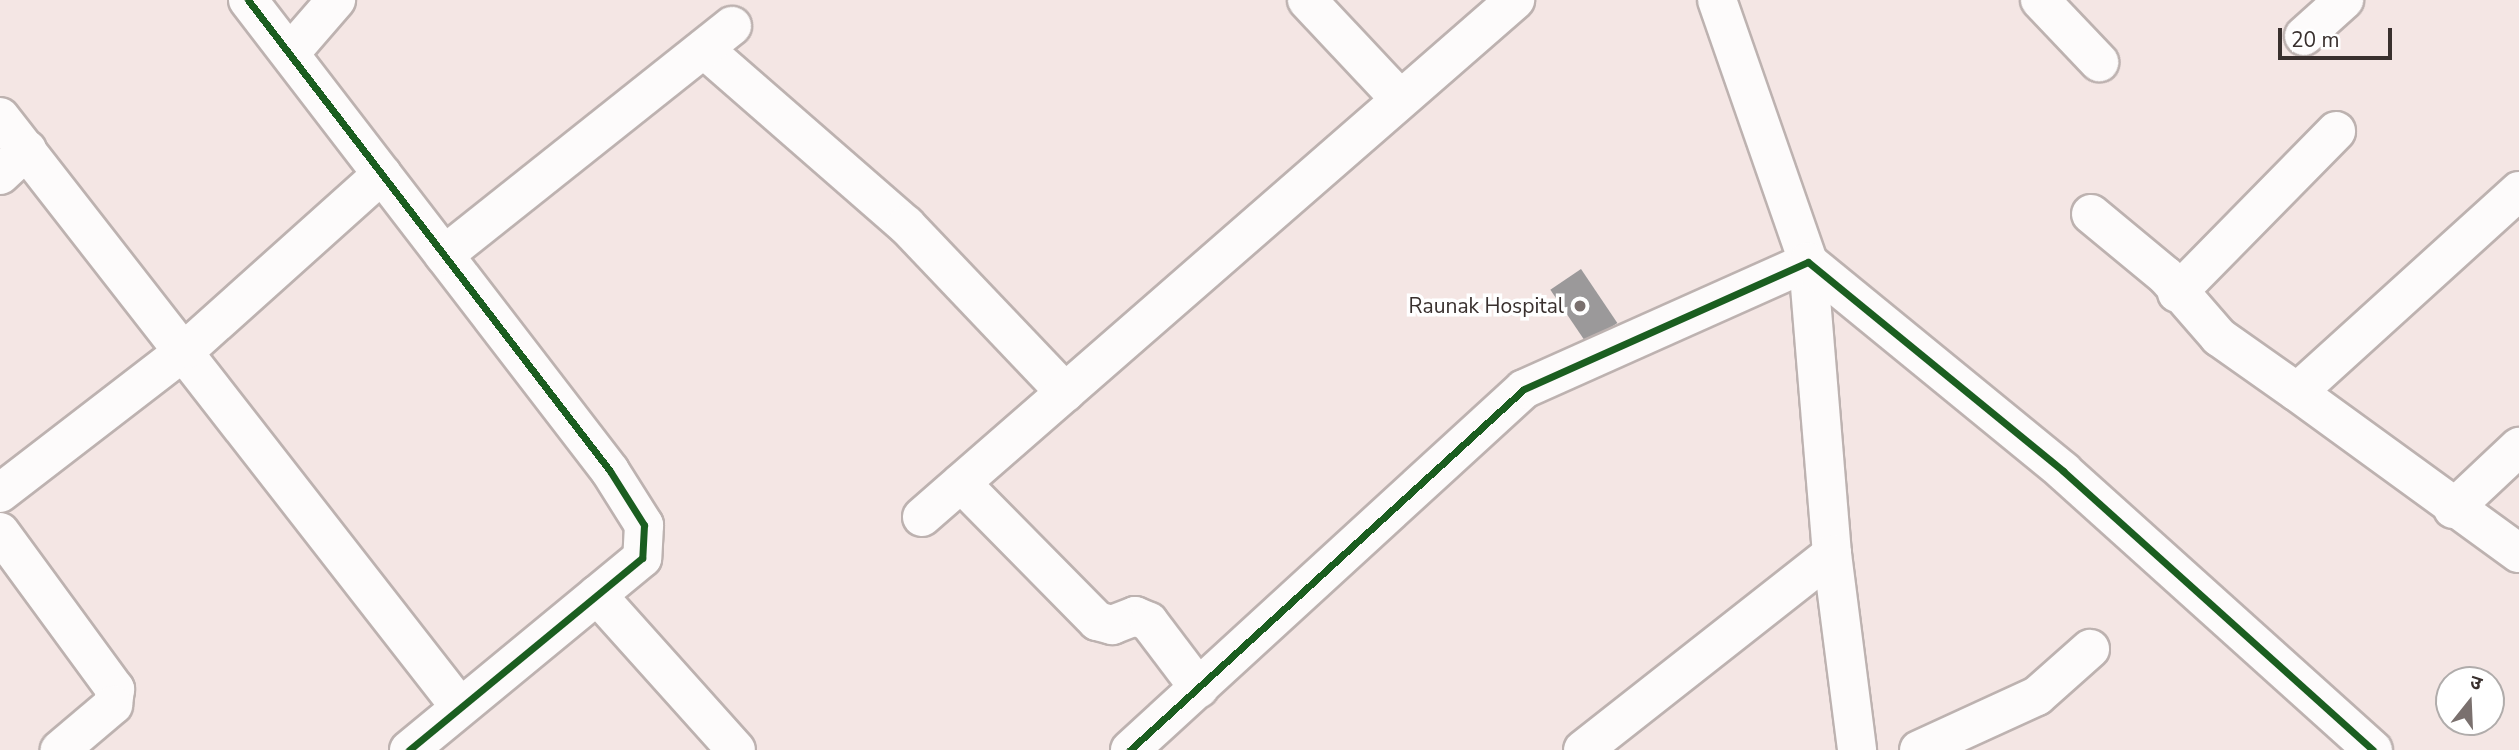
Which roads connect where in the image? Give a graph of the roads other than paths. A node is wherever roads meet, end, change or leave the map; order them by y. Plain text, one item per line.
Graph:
1 (248, 0) edge
2 (336, 0) edge
3 (1307, 0) edge
4 (1515, 0) edge
5 (1717, 0) edge
6 (2039, 0) edge
7 (2344, 0) edge
8 (2304, 36) dead end
9 (291, 52) junction
10 (2099, 62) dead end
11 (1400, 99) junction
12 (0, 117) edge
13 (2336, 131) dead end
14 (14, 162) edge
15 (382, 174) junction
16 (2519, 191) edge
17 (2091, 214) dead end
18 (444, 256) junction
19 (1808, 262) junction
20 (2177, 293) junction
21 (187, 349) junction
22 (1065, 391) junction
23 (2297, 392) junction
24 (2519, 447) edge
25 (961, 483) junction
26 (0, 493) edge
27 (2453, 509) junction
28 (922, 517) dead end
29 (0, 532) edge
30 (2519, 553) edge
31 (1832, 554) junction
32 (597, 595) junction
33 (2090, 649) dead end
34 (1199, 688) junction
35 (460, 708) junction
36 (60, 750) edge
37 (409, 750) edge
38 (736, 750) edge
39 (1130, 750) edge
40 (1583, 750) edge
41 (1857, 750) edge
42 (1919, 750) edge
43 (2373, 750) edge

1 - 9 street
2 - 9 street
3 - 11 street
4 - 11 street
5 - 19 street
6 - 10 street
7 - 8 street
9 - 15 street
11 - 22 street
12 - 14 street
13 - 20 street
14 - 21 street
15 - 18 street
15 - 21 street
16 - 23 street
17 - 20 street
18 - 22 street
18 - 32 street
19 - 31 street
19 - 34 street
19 - 43 street
20 - 23 street
21 - 26 street
21 - 35 street
22 - 25 street
23 - 27 street
24 - 27 street
25 - 28 street
25 - 34 street
27 - 30 street
29 - 36 street
31 - 40 street
31 - 41 street
32 - 35 street
32 - 38 street
33 - 42 street
34 - 39 street
35 - 37 street

